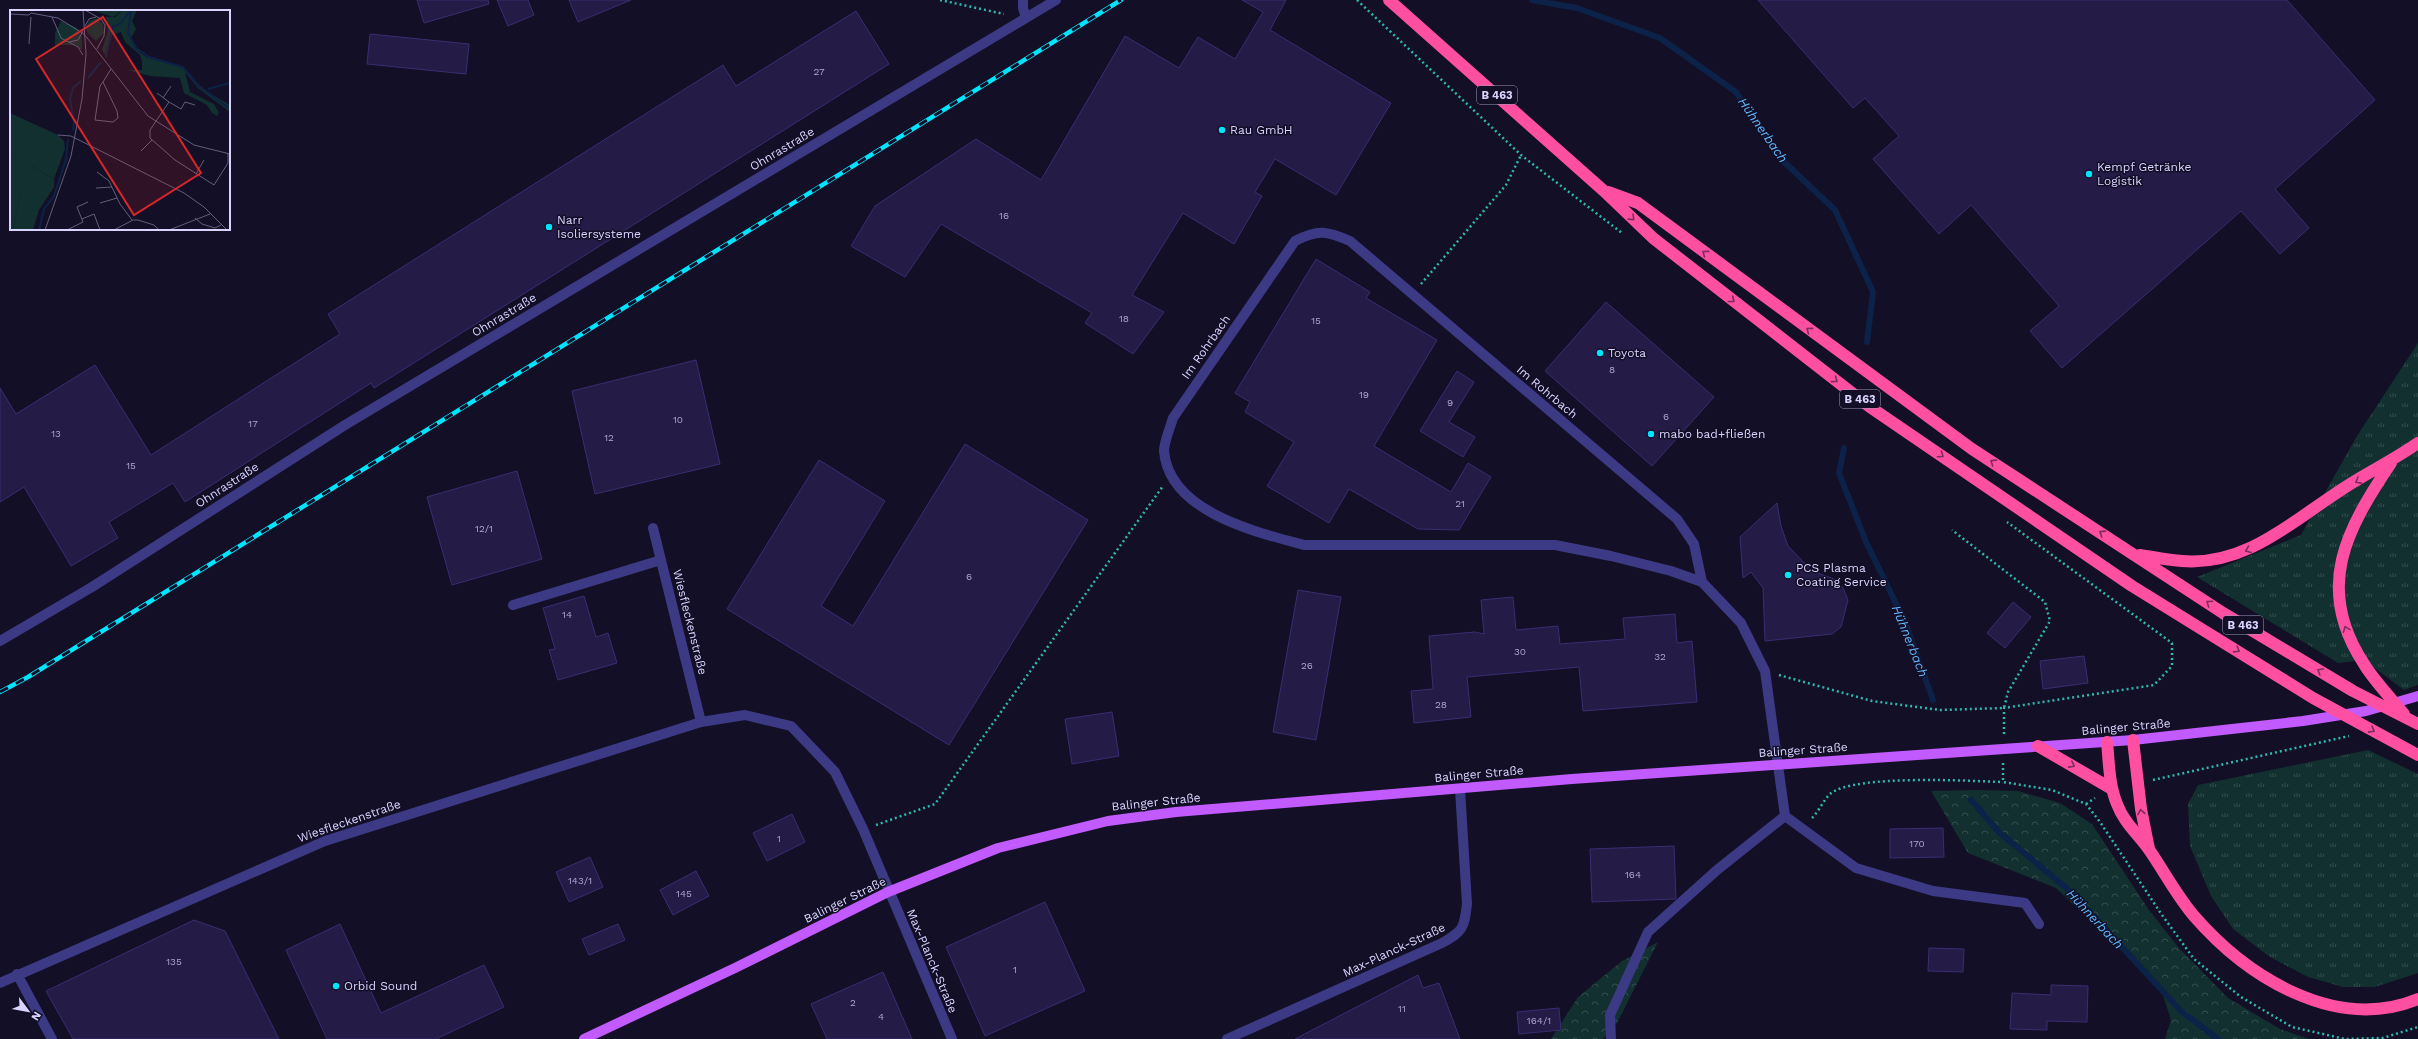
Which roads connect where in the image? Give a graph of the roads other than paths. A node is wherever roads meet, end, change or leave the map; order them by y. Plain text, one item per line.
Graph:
1 (1023, 0) edge
2 (1056, 0) edge
3 (1389, 0) edge
4 (1026, 18) junction
5 (1604, 191) junction
6 (2418, 443) edge
7 (2392, 462) junction
8 (653, 528) dead end
9 (2135, 554) junction
10 (661, 560) junction
11 (1702, 582) junction
12 (513, 605) dead end
13 (0, 641) edge
14 (2418, 696) edge
15 (2406, 717) junction
16 (700, 722) junction
17 (2418, 724) edge
18 (2133, 740) junction
19 (2107, 742) junction
20 (2038, 746) junction
21 (2418, 755) edge
22 (1779, 766) junction
23 (1460, 788) junction
24 (2112, 789) junction
25 (1786, 816) junction
26 (2149, 850) junction
27 (888, 892) junction
28 (2040, 924) dead end
29 (17, 974) junction
30 (0, 983) edge
31 (2418, 999) edge
32 (52, 1039) edge
33 (584, 1039) edge
34 (952, 1039) edge
35 (1226, 1039) edge
36 (1611, 1039) edge

1 - 4 street
2 - 4 street, Ohnrastraße
3 - 5 highway, B 463
4 - 13 street, Ohnrastraße
9 -> 5 highway, B 463
5 -> 21 highway, B 463
6 - 7 highway
7 -> 9 highway
15 -> 7 highway
8 - 10 street, Wiesfleckenstraße
15 -> 9 highway, B 463
10 - 12 street
10 - 16 street, Wiesfleckenstraße
11 - 11 street, Im Rohrbach
11 - 22 street, Im Rohrbach
14 - 18 main road, Balinger Straße
15 - 17 highway, B 463
16 - 27 street, Wiesfleckenstraße
16 - 29 street, Wiesfleckenstraße
18 - 19 main road, Balinger Straße
26 -> 18 highway
19 - 20 main road, Balinger Straße
19 - 24 highway
20 - 22 main road, Balinger Straße
20 -> 24 highway
22 - 23 main road, Balinger Straße
22 - 25 street, Im Rohrbach
23 - 27 main road, Balinger Straße
23 - 35 street, Max-Planck-Straße
24 - 26 highway
25 - 28 street
25 - 36 street
26 - 31 highway
27 - 33 main road, Balinger Straße
27 - 34 street, Max-Planck-Straße
29 - 30 street, Wiesfleckenstraße
29 - 32 street

